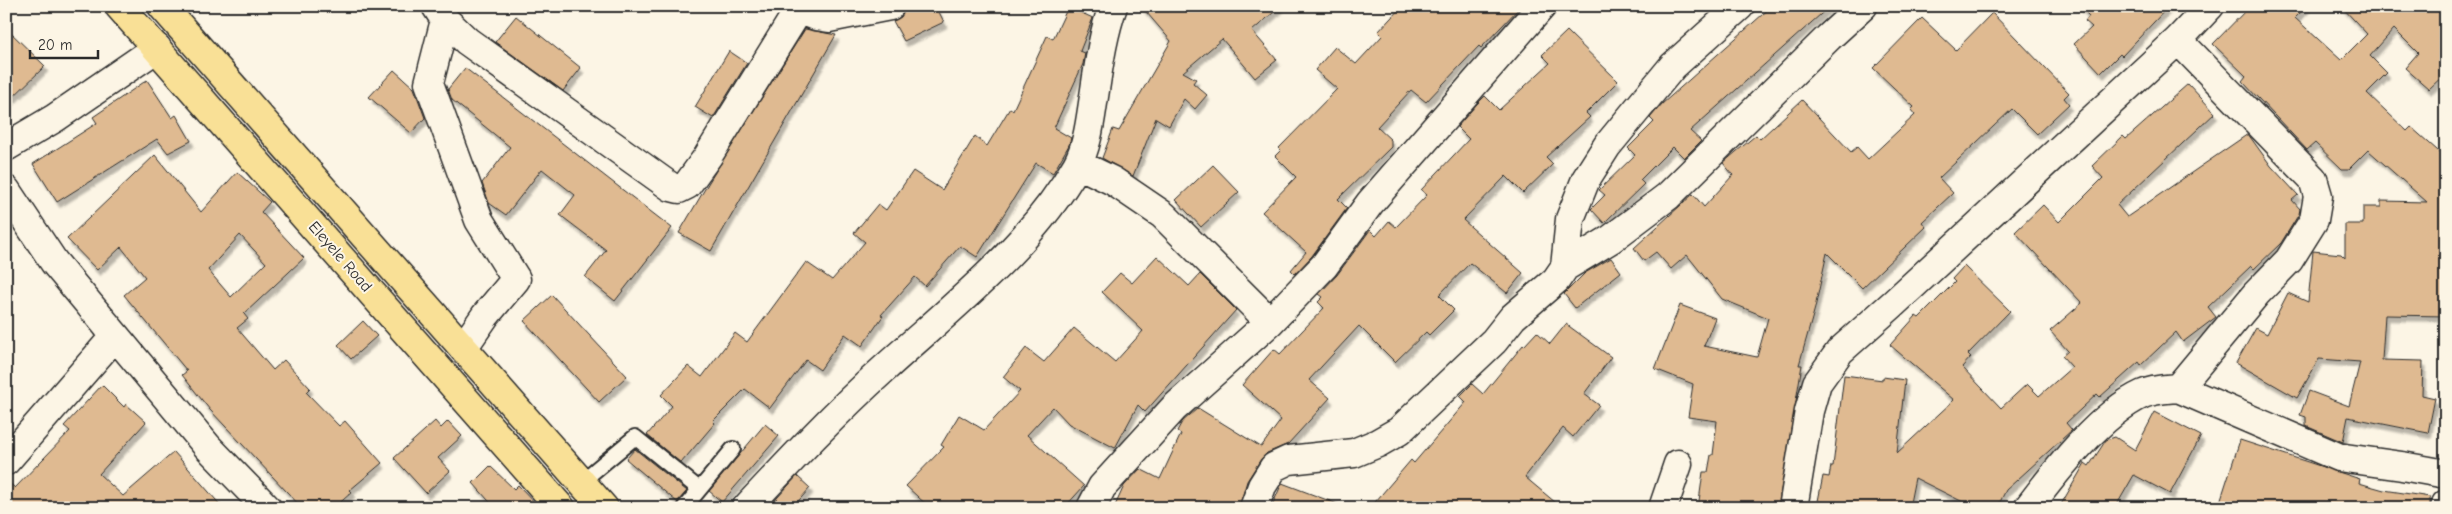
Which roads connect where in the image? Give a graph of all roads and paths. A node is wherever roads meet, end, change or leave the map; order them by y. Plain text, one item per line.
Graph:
1 (119, 6) edge
2 (162, 6) edge
3 (890, 6) edge
4 (1113, 6) edge
5 (1542, 6) edge
6 (1740, 6) edge
7 (1863, 6) edge
8 (2210, 6) edge
9 (440, 13) edge
10 (2178, 40) junction
11 (157, 48) junction
12 (6, 148) edge
13 (1078, 164) junction
14 (6, 190) edge
15 (1565, 267) junction
16 (1270, 322) junction
17 (115, 336) junction
18 (463, 348) junction
19 (2178, 388) junction
20 (734, 449) dead end
21 (6, 461) edge
22 (1678, 464) dead end
23 (2446, 474) edge
24 (581, 482) junction
25 (699, 489) junction
26 (267, 508) edge
27 (561, 508) edge
28 (604, 508) edge
29 (684, 508) edge
30 (746, 508) edge
31 (1091, 508) edge
32 (1254, 508) edge
33 (1663, 508) edge
34 (1794, 508) edge
35 (2028, 508) edge

1 - 11 main road, Eleyele Road
2 - 18 main road, Eleyele Road
3 - 9 street
4 - 13 street
5 - 16 street
6 - 15 street
7 - 15 street
8 - 10 street
9 - 18 street
10 - 19 street
10 - 34 street
11 - 12 street
11 - 27 main road, Eleyele Road
13 - 16 street
13 - 30 street
14 - 17 street
15 - 32 street
16 - 31 street
17 - 21 street
17 - 26 street
18 - 24 main road, Eleyele Road
19 - 23 street
19 - 35 street
20 - 25 lane
22 - 33 street
24 - 25 lane
24 - 28 main road, Eleyele Road
25 - 29 lane

